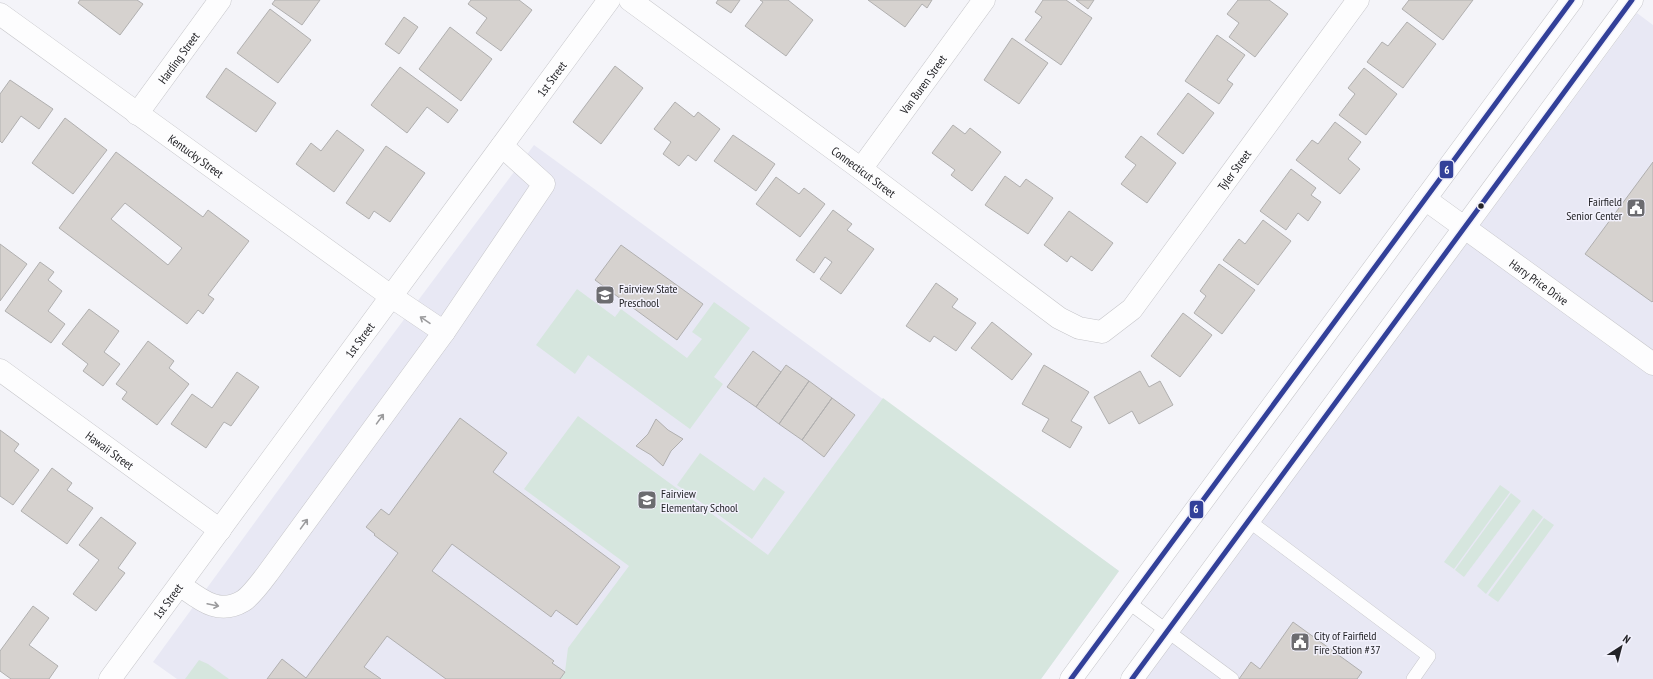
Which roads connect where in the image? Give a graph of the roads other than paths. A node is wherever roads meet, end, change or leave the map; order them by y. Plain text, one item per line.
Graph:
1 (220, 0) edge
2 (609, 0) edge
3 (630, 0) edge
4 (984, 0) edge
5 (1358, 0) edge
6 (1572, 0) edge
7 (1632, 0) edge
8 (0, 14) edge
9 (138, 114) junction
10 (502, 146) junction
11 (861, 169) junction
12 (1425, 199) junction
13 (1465, 228) junction
14 (392, 297) junction
15 (444, 332) junction
16 (1102, 332) joint
17 (1653, 364) edge
18 (0, 370) edge
19 (1249, 521) junction
20 (220, 530) junction
21 (180, 584) junction
22 (1128, 602) junction
23 (1168, 631) junction
24 (110, 679) edge
25 (1071, 679) edge
26 (1132, 679) edge
27 (1232, 679) edge
28 (1413, 679) edge

1 - 9 street, Harding Street
2 - 10 street, 1st Street
3 - 11 street, Connecticut Street
4 - 11 street, Van Buren Street
5 - 16 street, Tyler Street
6 - 12 street
7 - 13 street
8 - 9 street, Kentucky Street
9 - 14 street, Kentucky Street
10 - 14 street, 1st Street
10 - 15 street
11 - 16 street, Connecticut Street
12 - 13 street, Harry Price Drive
12 - 22 street
13 - 17 street, Harry Price Drive
13 - 19 street
15 -> 14 street, Kentucky Street
14 - 20 street, 1st Street
21 -> 15 street
18 - 20 street, Hawaii Street
19 - 23 street
19 - 28 lane
20 - 21 street, 1st Street
21 - 24 street, 1st Street
22 - 23 lane
22 - 25 street
23 - 26 street
23 - 27 lane

